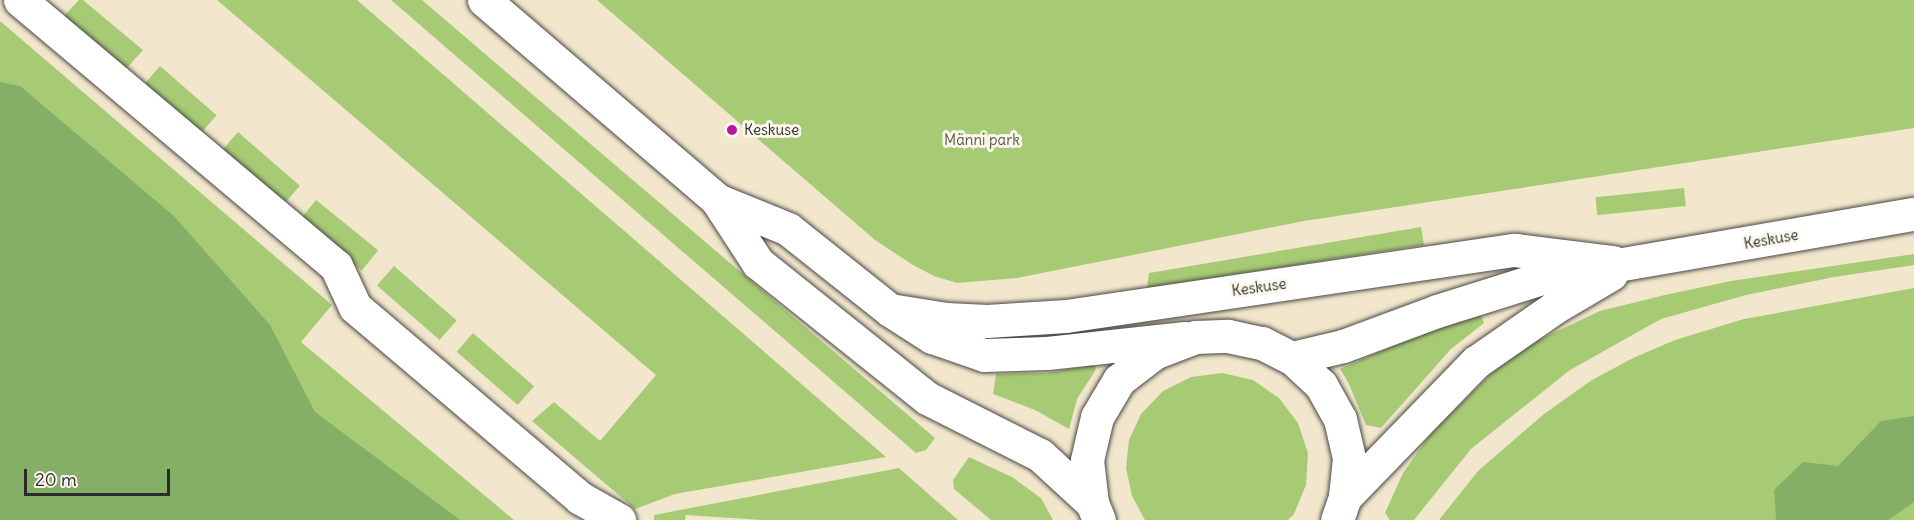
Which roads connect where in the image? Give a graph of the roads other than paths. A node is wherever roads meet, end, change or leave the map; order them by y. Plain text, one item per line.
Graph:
1 (20, 0) edge
2 (484, 0) edge
3 (717, 200) junction
4 (1914, 214) edge
5 (1627, 264) junction
6 (890, 310) junction
7 (1195, 338) junction
8 (1292, 358) junction
9 (1341, 508) edge
10 (1096, 512) edge
11 (619, 520) edge

1 - 11 street
2 - 3 street, Keskuse
3 - 6 street, Keskuse
3 - 10 street, Keskuse
4 - 5 street, Keskuse
5 - 6 street, Keskuse
5 - 8 street, Keskuse
5 - 9 street, Keskuse
6 - 7 street, Keskuse
7 - 8 street
7 - 10 street
8 - 9 street

